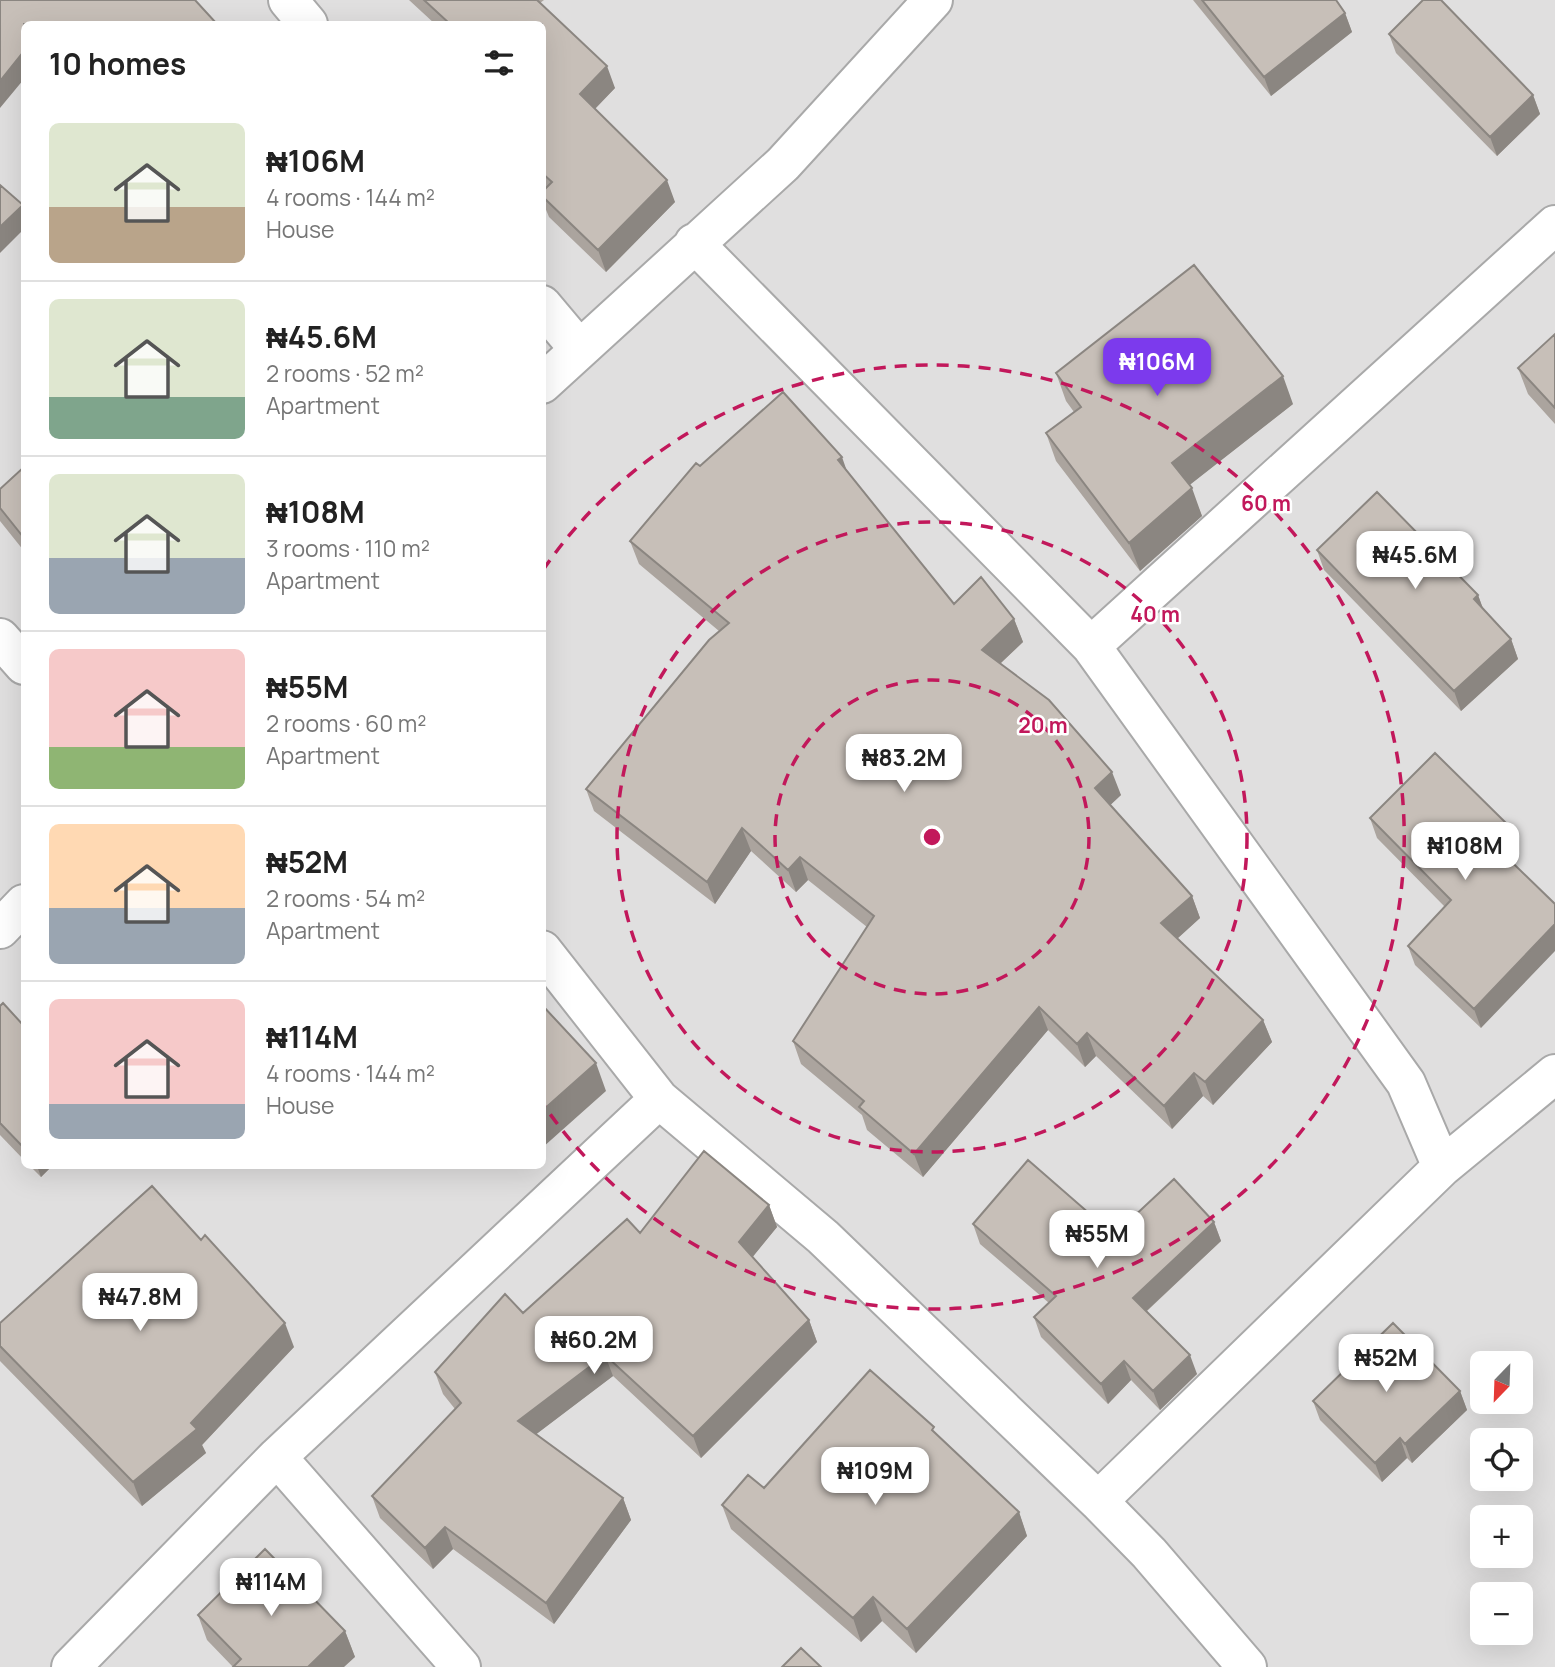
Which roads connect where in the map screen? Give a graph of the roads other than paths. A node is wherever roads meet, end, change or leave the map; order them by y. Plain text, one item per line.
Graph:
1 (288, 0) edge
2 (933, 0) edge
3 (306, 21) edge
4 (1555, 225) edge
5 (694, 243) junction
6 (546, 310) edge
7 (579, 349) junction
8 (546, 380) edge
9 (0, 639) edge
10 (1091, 646) junction
11 (21, 662) edge
12 (21, 907) edge
13 (0, 929) edge
14 (546, 955) edge
15 (1555, 1074) edge
16 (659, 1099) junction
17 (1442, 1167) junction
18 (277, 1457) junction
19 (1097, 1501) junction
20 (71, 1667) edge
21 (461, 1667) edge
22 (1247, 1667) edge

1 - 3 street
2 - 5 street
4 - 10 street
5 - 7 street
5 - 10 street
6 - 7 street
7 - 8 street
9 - 11 street
10 - 17 street
12 - 13 street
14 - 16 street
15 - 17 street
16 - 18 street
16 - 19 street
17 - 19 street
18 - 20 street
18 - 21 street
19 - 22 street

